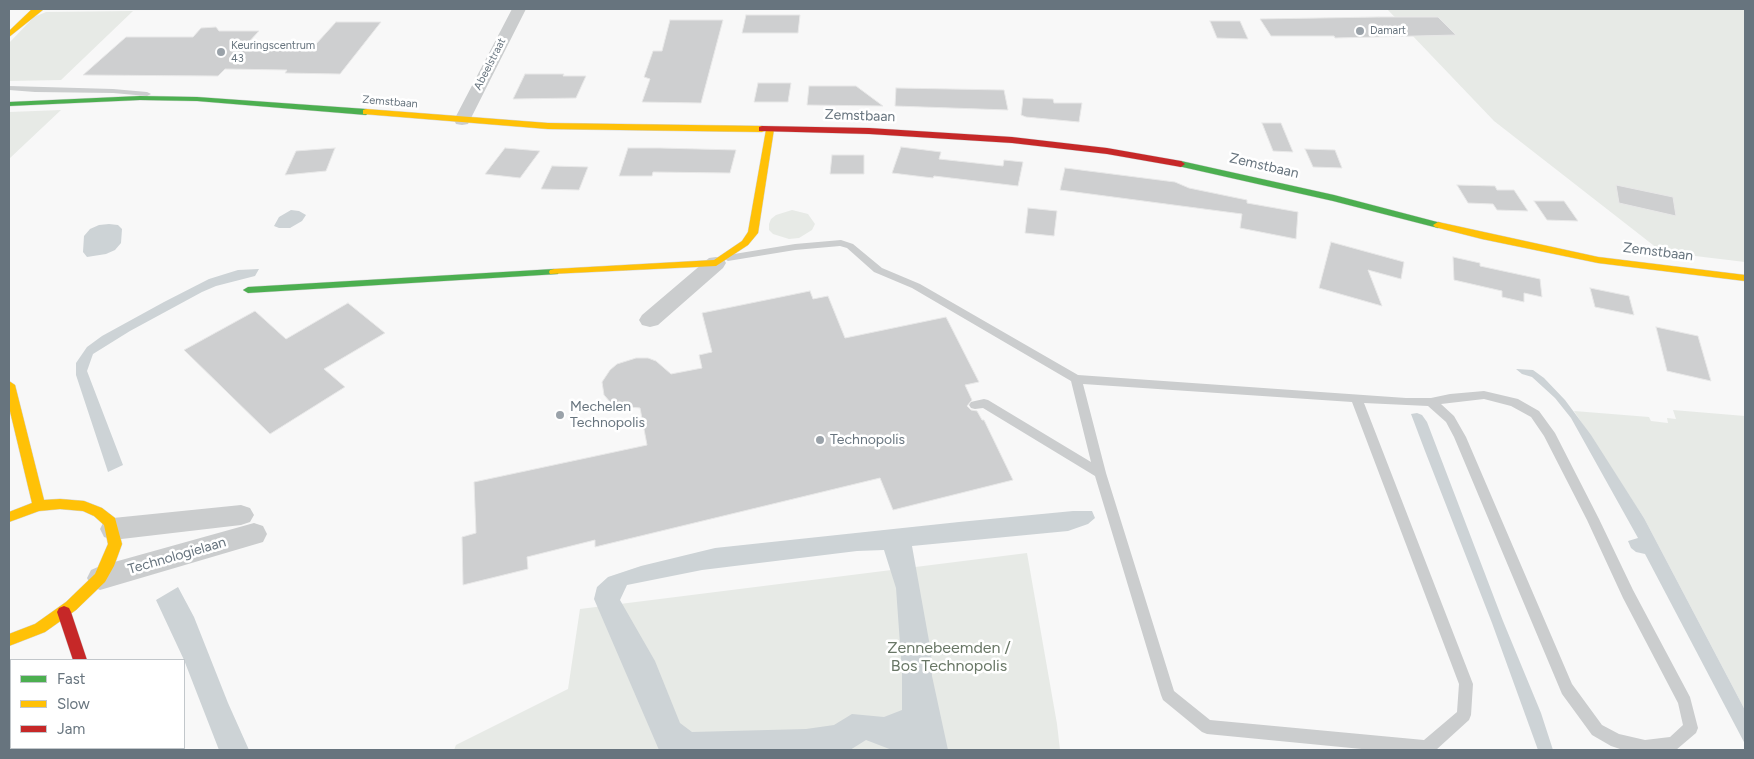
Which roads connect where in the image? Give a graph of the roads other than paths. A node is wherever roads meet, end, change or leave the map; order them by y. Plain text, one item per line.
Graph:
1 (40, 9) edge
2 (519, 9) edge
3 (9, 35) edge
4 (9, 88) edge
5 (169, 98) junction
6 (9, 104) edge
7 (462, 120) junction
8 (770, 129) junction
9 (720, 261) junction
10 (1745, 278) edge
11 (248, 290) dead end
12 (650, 320) dead end
13 (1076, 379) junction
14 (9, 385) edge
15 (1356, 398) junction
16 (1431, 402) junction
17 (975, 406) dead end
18 (1100, 473) junction
19 (39, 506) junction
20 (9, 517) edge
21 (113, 529) junction
22 (100, 578) junction
23 (64, 612) junction
24 (9, 640) edge
25 (80, 659) edge

1 - 3 main road
2 - 7 street, Abeelstraat
4 - 5 lane
5 - 6 main road, Zemstbaan
5 - 7 main road, Zemstbaan
7 - 8 main road, Zemstbaan
8 - 9 main road
8 - 10 main road, Zemstbaan
9 - 11 main road
9 - 12 street
9 - 13 lane
13 - 15 lane
13 - 18 lane
14 - 19 main road
15 - 16 lane
15 - 18 lane
16 - 16 lane
17 - 18 lane
19 - 20 main road
19 - 21 main road
21 - 22 main road
21 - 22 street, Technologielaan
22 - 23 main road
23 - 24 main road
23 - 25 main road

